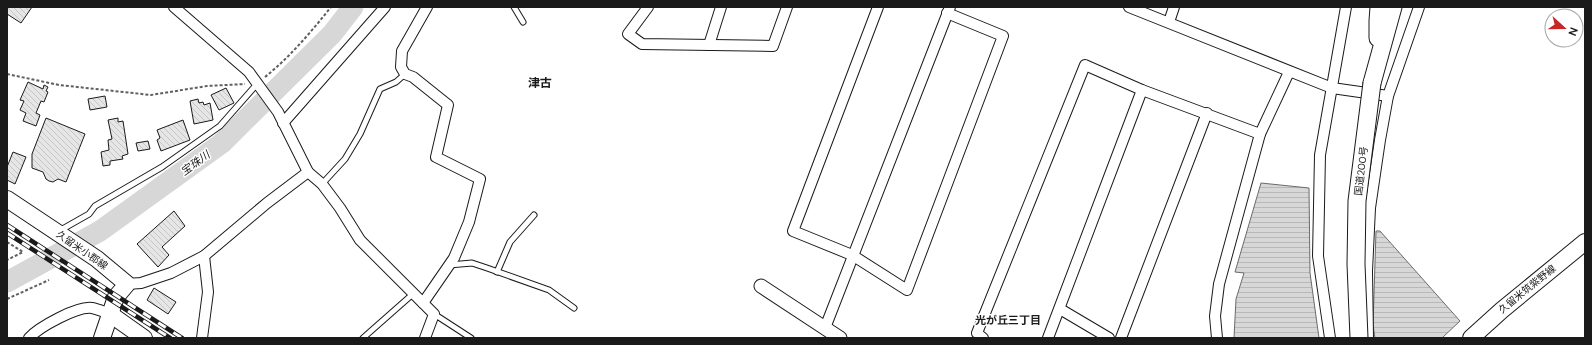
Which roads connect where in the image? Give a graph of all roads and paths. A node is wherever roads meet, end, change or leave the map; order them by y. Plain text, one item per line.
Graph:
1 (174, 7) edge
2 (331, 7) edge
3 (385, 7) edge
4 (427, 7) edge
5 (514, 7) edge
6 (648, 7) edge
7 (721, 7) edge
8 (787, 7) edge
9 (878, 7) edge
10 (1129, 7) edge
11 (1174, 7) edge
12 (1346, 7) edge
13 (1379, 7) edge
14 (1393, 7) edge
15 (1419, 7) edge
16 (948, 10) edge
17 (523, 22) dead end
18 (1169, 22) junction
19 (709, 45) junction
20 (1379, 56) junction
21 (1289, 72) junction
22 (7, 74) edge
23 (405, 74) junction
24 (259, 87) junction
25 (1332, 88) junction
26 (1142, 90) junction
27 (1388, 96) junction
28 (1208, 113) junction
29 (283, 123) junction
30 (1260, 134) junction
31 (308, 172) junction
32 (322, 184) junction
33 (7, 199) edge
34 (534, 215) dead end
35 (60, 234) junction
36 (7, 242) edge
37 (1585, 242) edge
38 (852, 255) junction
39 (204, 256) junction
40 (7, 260) edge
41 (449, 265) junction
42 (497, 272) junction
43 (49, 280) dead end
44 (127, 284) junction
45 (761, 286) dead end
46 (414, 293) junction
47 (7, 300) edge
48 (423, 303) junction
49 (574, 308) dead end
50 (1060, 309) junction
51 (110, 314) junction
52 (434, 314) junction
53 (824, 328) junction
54 (29, 338) edge
55 (102, 338) edge
56 (144, 338) edge
57 (202, 338) edge
58 (363, 338) edge
59 (425, 338) edge
60 (471, 338) edge
61 (840, 338) edge
62 (983, 338) edge
63 (1048, 338) edge
64 (1109, 338) edge
65 (1121, 338) edge
66 (1217, 338) edge
67 (1330, 338) edge
68 (1359, 338) edge
69 (1368, 338) edge
70 (1471, 338) edge

1 - 24 street
2 - 24 path
3 - 29 street
4 - 23 street
5 - 17 lane
6 - 19 street
7 - 19 street
8 - 19 street
9 - 38 street
10 - 18 street
11 - 18 street
12 - 25 street
13 - 20 highway
14 - 20 highway, 国道200号
15 - 27 street
16 - 38 street
16 - 38 street
18 - 21 street
20 - 68 highway, 国道200号, bridge
21 - 25 street
21 - 30 street
22 - 24 path
23 - 32 lane
23 - 41 street
24 - 29 street
24 - 35 lane
25 - 27 street
25 - 67 street
26 - 28 street
26 - 50 street
26 - 62 street
27 - 69 street
28 - 30 street
28 - 65 street
29 - 31 street
30 - 66 street
31 - 32 street
31 - 39 street
32 - 46 street
33 - 35 main road, 久留米小郡線
34 - 42 lane
35 - 44 main road, 久留米小郡線
36 - 40 path
37 - 70 main road, 久留米筑紫野線
38 - 53 street
39 - 44 street
39 - 57 street
41 - 42 lane
41 - 48 street
42 - 49 lane
43 - 47 path
44 - 51 main road
45 - 53 street
46 - 48 street
46 - 58 lane
48 - 52 street
50 - 63 street
50 - 64 street
51 - 54 street
51 - 55 main road
51 - 56 main road
52 - 59 street
52 - 60 lane
53 - 61 street

